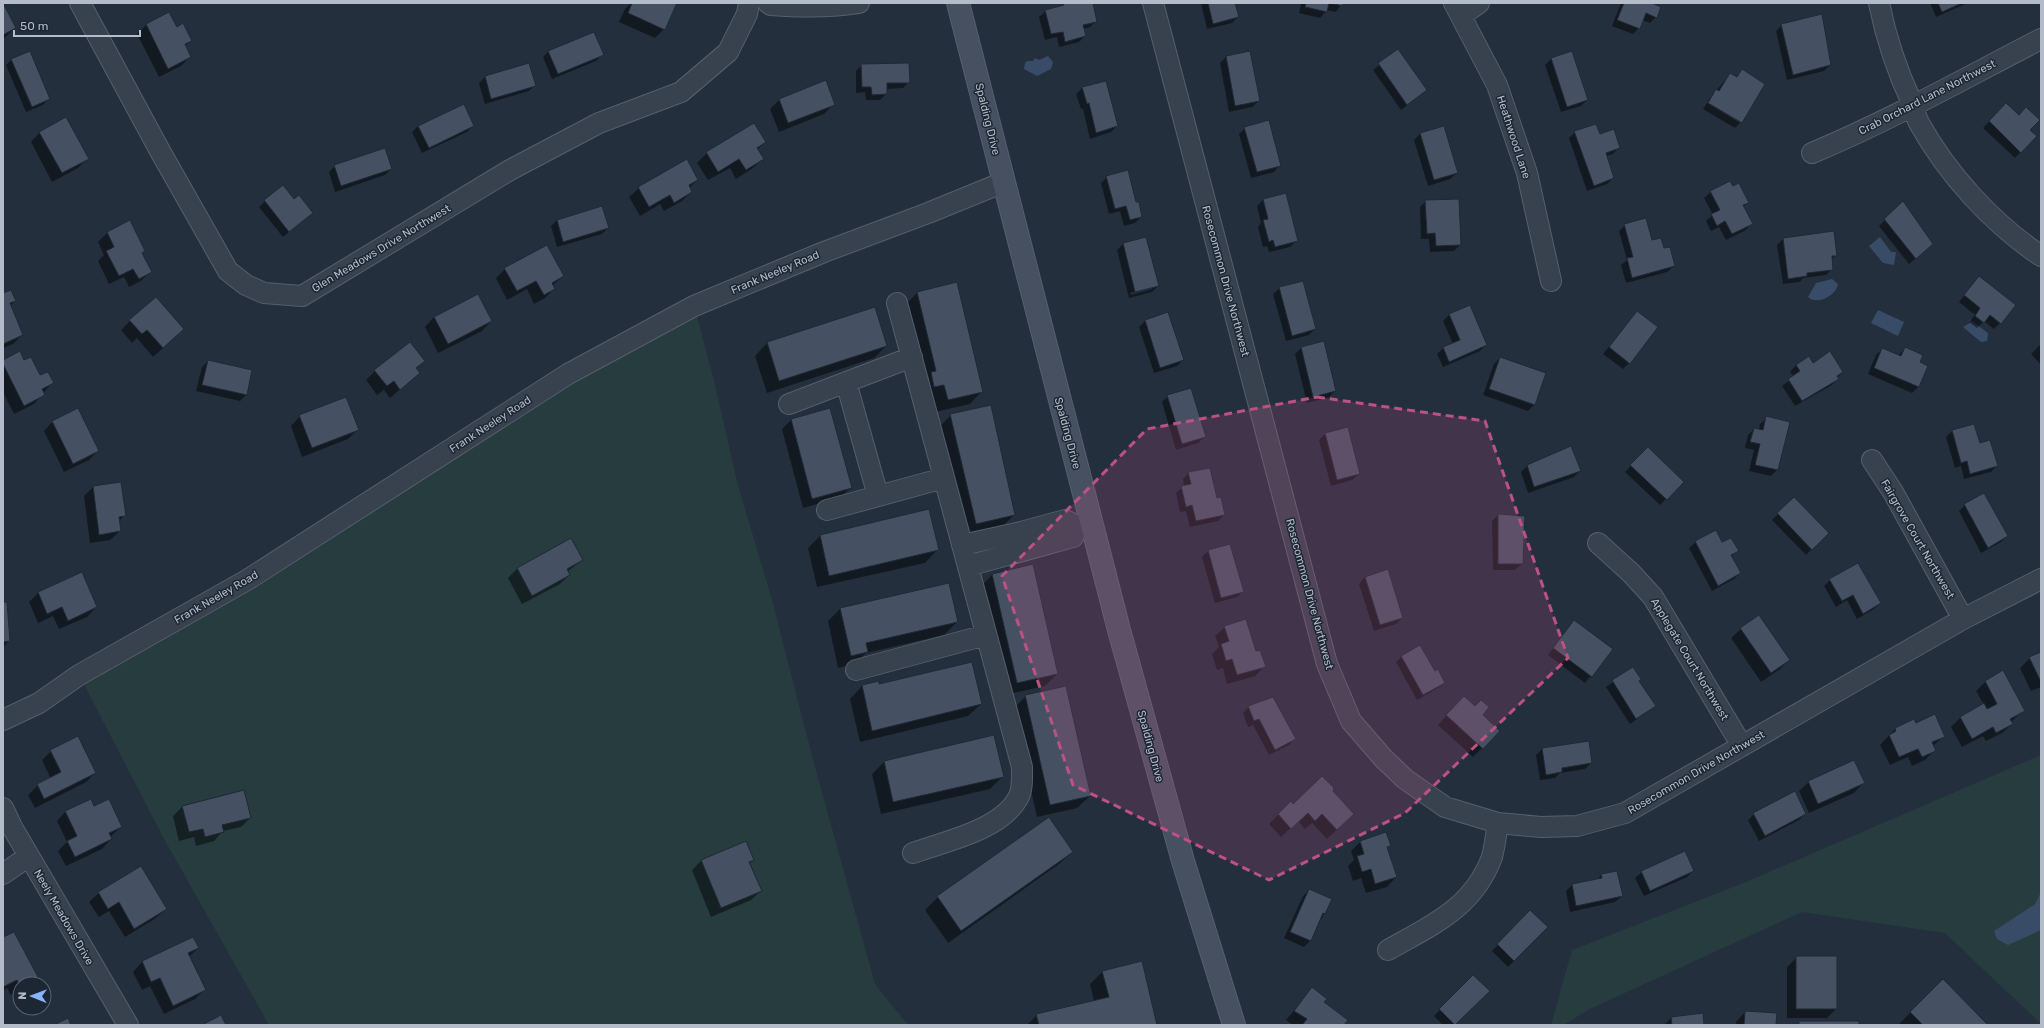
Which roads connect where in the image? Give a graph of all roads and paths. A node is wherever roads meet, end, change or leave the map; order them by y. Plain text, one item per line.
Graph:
1 (749, 3) edge
2 (768, 3) edge
3 (859, 3) edge
4 (958, 3) edge
5 (1153, 3) edge
6 (1479, 3) edge
7 (1879, 3) edge
8 (81, 4) edge
9 (1458, 9) edge
10 (2041, 39) edge
11 (1913, 106) junction
12 (1812, 153) dead end
13 (1004, 182) junction
14 (2041, 256) edge
15 (1551, 280) dead end
16 (897, 303) dead end
17 (912, 357) junction
18 (846, 382) junction
19 (789, 404) dead end
20 (1872, 460) dead end
21 (944, 478) junction
22 (878, 496) junction
23 (827, 510) dead end
24 (1084, 524) junction
25 (1598, 543) dead end
26 (962, 545) junction
27 (968, 566) junction
28 (2041, 579) edge
29 (1963, 619) junction
30 (986, 635) junction
31 (856, 670) dead end
32 (3, 720) edge
33 (1742, 746) junction
34 (3, 808) edge
35 (1498, 824) junction
36 (914, 853) dead end
37 (29, 856) junction
38 (1183, 861) junction
39 (3, 874) edge
40 (1388, 950) dead end
41 (128, 1025) edge
42 (1219, 1025) edge
43 (1234, 1025) edge

1 - 8 street, Glen Meadows Drive Northwest
2 - 3 street
4 - 13 main road, Spalding Drive
5 - 35 street, Rosecommon Drive Northwest
6 - 9 street
7 - 11 street
9 - 15 street, Heathwood Lane
10 - 11 street, Crab Orchard Lane Northwest
11 - 12 street, Crab Orchard Lane Northwest
11 - 14 street
13 - 24 main road, Spalding Drive
13 - 32 street, Frank Neeley Road
16 - 17 street
17 - 18 street
17 - 21 street
18 - 19 street
18 - 22 street
20 - 29 street, Fairgrove Court Northwest
21 - 22 street
21 - 26 street
22 - 23 street
24 - 26 street
24 - 27 street
24 - 38 main road, Spalding Drive
25 - 33 street, Applegate Court Northwest
26 - 27 street
27 - 30 street
28 - 29 street, Rosecommon Drive Northwest
29 - 33 street, Rosecommon Drive Northwest
30 - 31 street
30 - 36 street
33 - 35 street, Rosecommon Drive Northwest
34 - 37 street, Neely Meadows Drive
35 - 40 street
37 - 39 street
37 - 41 street, Neely Meadows Drive
38 - 42 main road, Spalding Drive
38 - 43 main road, Spalding Drive

